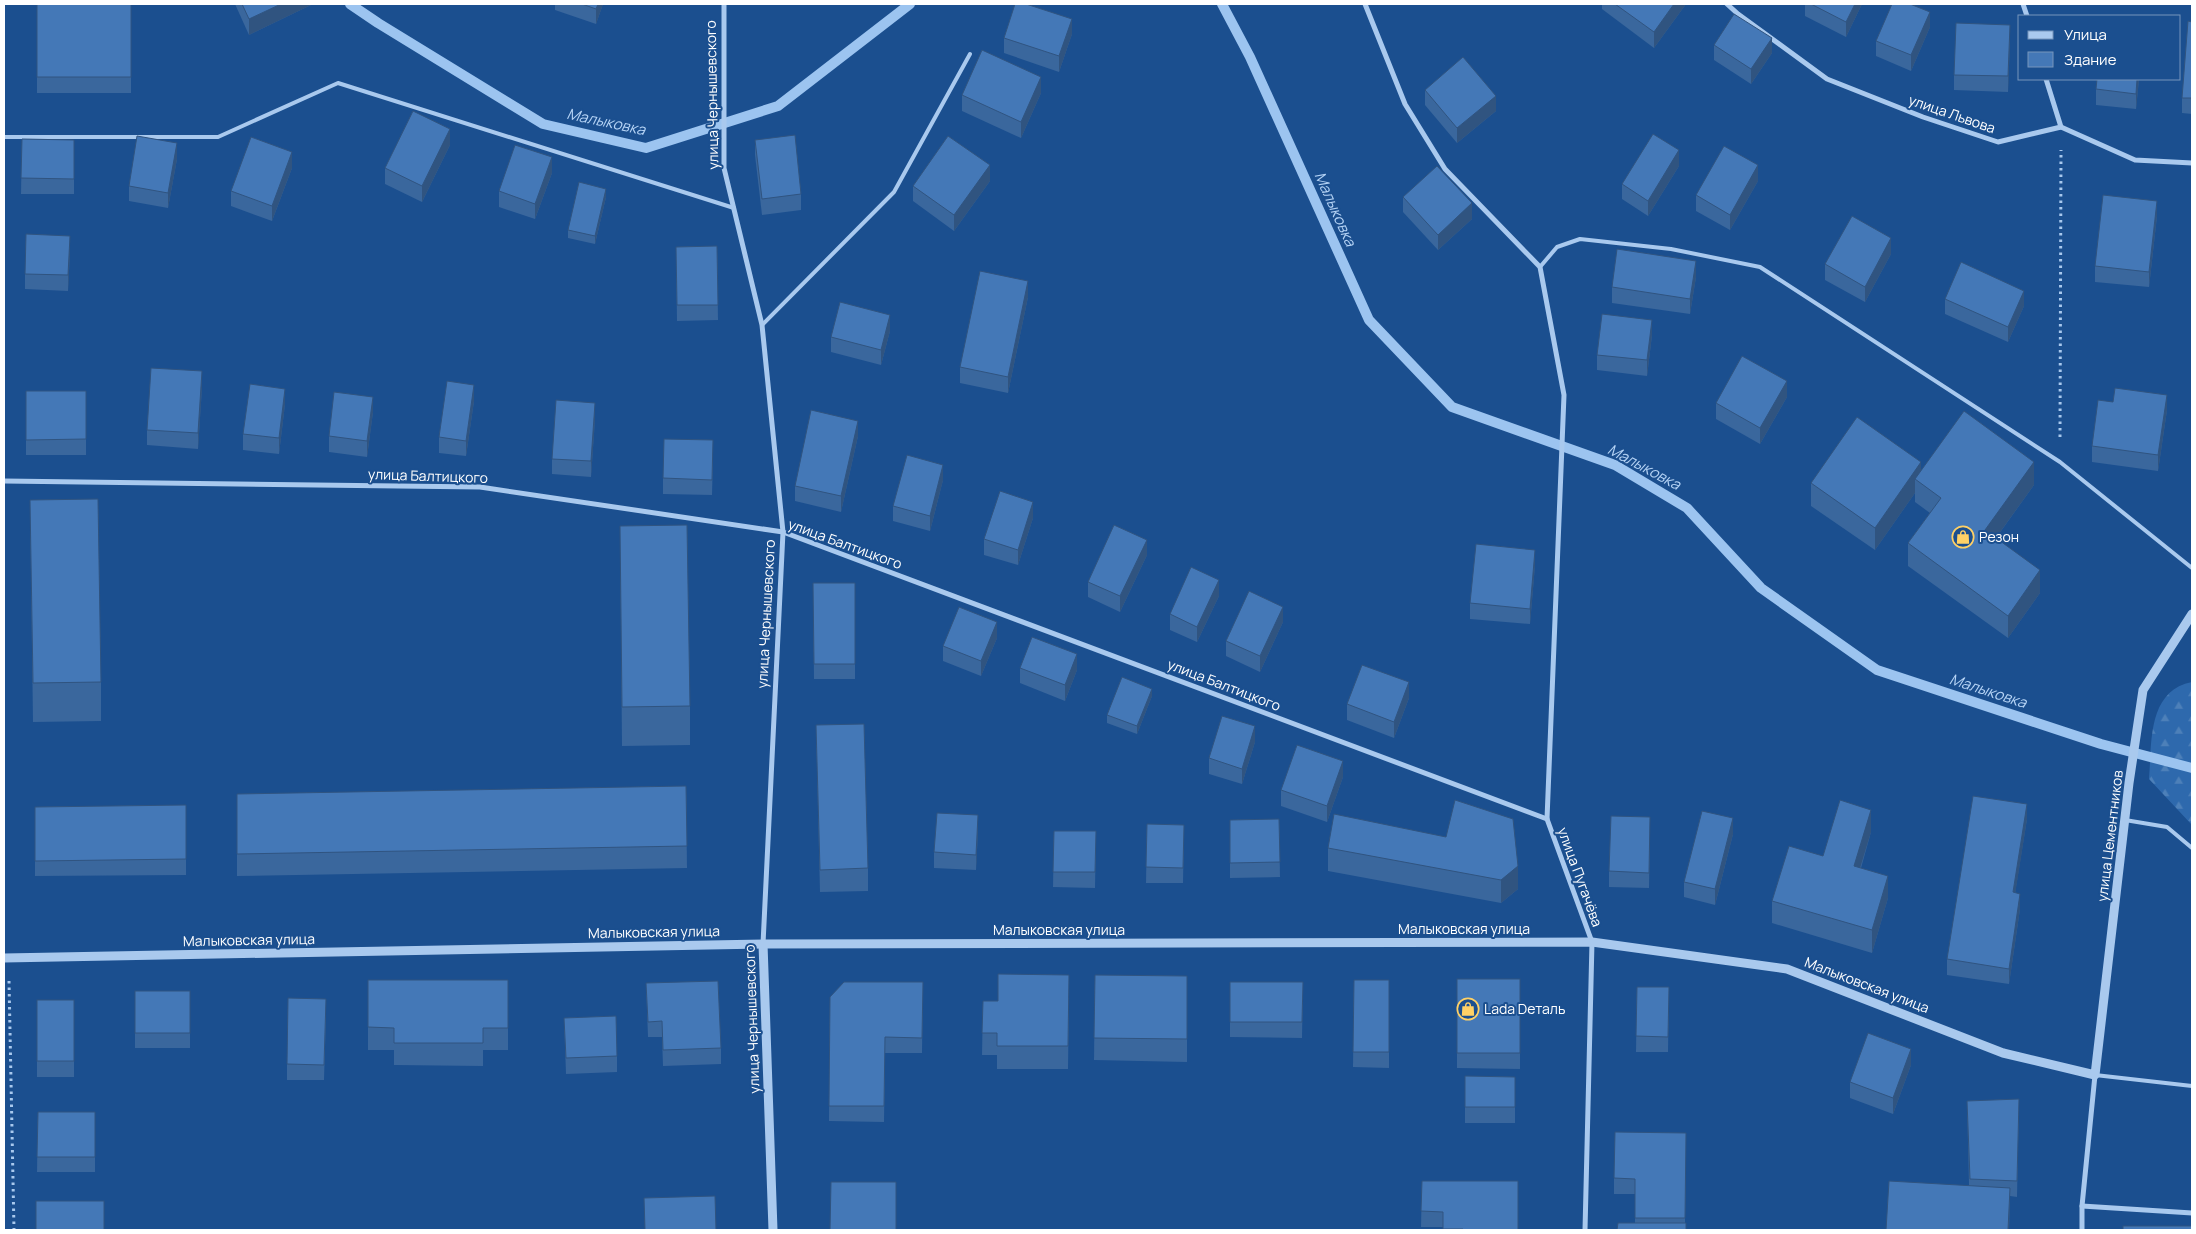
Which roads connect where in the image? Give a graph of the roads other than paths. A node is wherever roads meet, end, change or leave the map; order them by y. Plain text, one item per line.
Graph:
1 (724, 4) edge
2 (1365, 4) edge
3 (1727, 4) edge
4 (970, 54) dead end
5 (2046, 80) edge
6 (2061, 127) junction
7 (4, 137) edge
8 (2192, 164) edge
9 (734, 208) junction
10 (1540, 267) junction
11 (762, 325) junction
12 (4, 482) edge
13 (783, 532) junction
14 (2192, 568) edge
15 (2192, 614) edge
16 (1547, 819) junction
17 (2125, 820) junction
18 (2192, 848) edge
19 (1592, 942) junction
20 (764, 944) junction
21 (6, 958) edge
22 (2095, 1075) junction
23 (2192, 1086) edge
24 (2082, 1206) junction
25 (2192, 1213) edge
26 (772, 1230) edge
27 (1585, 1230) edge
28 (2082, 1230) edge

1 - 9 street, улица Чернышевского
2 - 10 street
3 - 6 street, улица Львова
4 - 11 lane
5 - 6 street
6 - 8 street
7 - 9 lane
9 - 11 street, улица Чернышевского
10 - 14 lane
10 - 16 street, улица Пугачёва
11 - 13 street, улица Чернышевского
12 - 13 street, улица Балтицкого
13 - 16 street, улица Балтицкого
13 - 20 street, улица Чернышевского
15 - 17 street, улица Цементников
16 - 19 street, улица Пугачёва
17 - 18 lane
17 - 22 street, улица Цементников
19 - 20 street, Малыковская улица
19 - 22 street, Малыковская улица
19 - 27 street, улица Пугачёва
20 - 21 street, Малыковская улица
20 - 26 street, улица Чернышевского
22 - 23 lane
22 - 24 street
24 - 25 street
24 - 28 street

